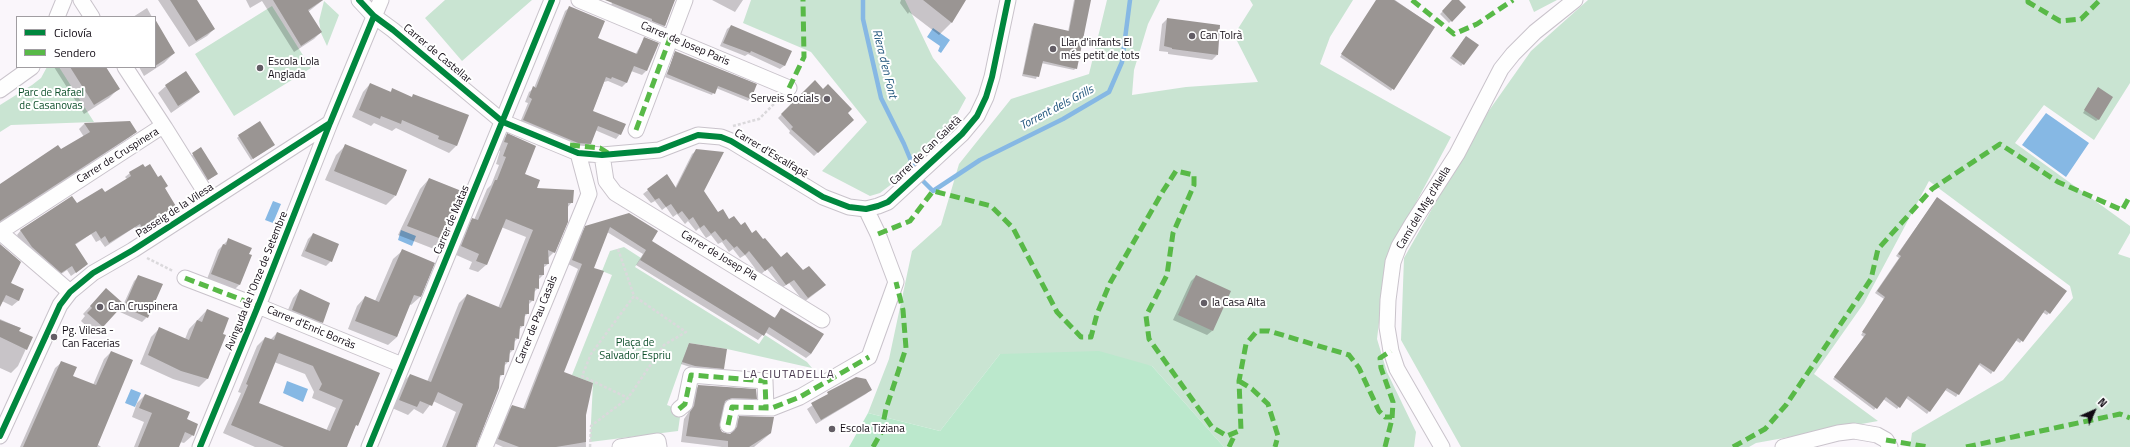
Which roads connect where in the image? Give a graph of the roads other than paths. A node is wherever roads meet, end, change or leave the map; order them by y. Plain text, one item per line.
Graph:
1 (64, 0) edge
2 (81, 0) edge
3 (359, 0) edge
4 (381, 0) edge
5 (552, 0) edge
6 (580, 0) edge
7 (685, 0) edge
8 (1008, 0) edge
9 (1575, 0) edge
10 (57, 16) edge
11 (91, 16) edge
12 (374, 16) junction
13 (670, 38) junction
14 (31, 68) edge
15 (126, 68) edge
16 (789, 88) road end
17 (0, 90) edge
18 (503, 122) junction
19 (330, 123) junction
20 (165, 128) junction
21 (636, 130) dead end
22 (578, 153) junction
23 (602, 155) junction
24 (587, 185) junction
25 (611, 187) junction
26 (210, 200) junction
27 (866, 209) junction
28 (0, 232) edge
29 (185, 278) road end
30 (70, 292) junction
31 (258, 306) junction
32 (822, 320) dead end
33 (402, 366) junction
34 (766, 408) junction
35 (678, 409) dead end
36 (728, 425) dead end
37 (0, 436) edge
38 (200, 447) edge
39 (369, 447) edge
40 (485, 447) edge
41 (620, 447) edge
42 (659, 447) edge
43 (1442, 447) edge
44 (1783, 447) edge
45 (1890, 447) edge

1 - 10 street
2 - 11 street
3 - 12 street, Carrer de Castellar
4 - 12 street
5 - 18 street, Carrer de Matas
6 - 13 street, Carrer de Josep Paris
7 - 13 street
8 - 27 street, Carrer de Can Gaietà
9 - 43 street, Camí del Mig d'Alella
12 - 18 street, Carrer de Castellar
12 - 19 street
13 - 16 street, Carrer de Josep Paris
13 - 21 street
14 - 17 street
15 - 20 street
18 - 22 street, Carrer d'Escalfapé
18 - 33 street, Carrer de Matas
19 - 26 street, Passeig de la Vilesa
19 - 31 street, Avinguda de l'Onze de Setembre
20 - 26 street, Carrer de Cruspinera
20 - 28 street, Carrer de Cruspinera
22 - 23 street, Carrer d'Escalfapé
22 - 24 street
23 - 24 street
23 - 25 street
23 - 27 street, Carrer d'Escalfapé
24 - 25 street
24 - 40 street, Carrer de Pau Casals
25 - 32 street, Carrer de Josep Pla
26 - 30 street, Passeig de la Vilesa
27 - 34 street
28 - 30 street
29 - 31 street, Carrer d'Enric Borràs
30 - 37 street, Passeig de la Vilesa
31 - 33 street, Carrer d'Enric Borràs
31 - 38 street, Avinguda de l'Onze de Setembre
33 - 39 street, Carrer de Matas
34 - 35 street
34 - 36 street
41 - 42 street
44 - 45 street

